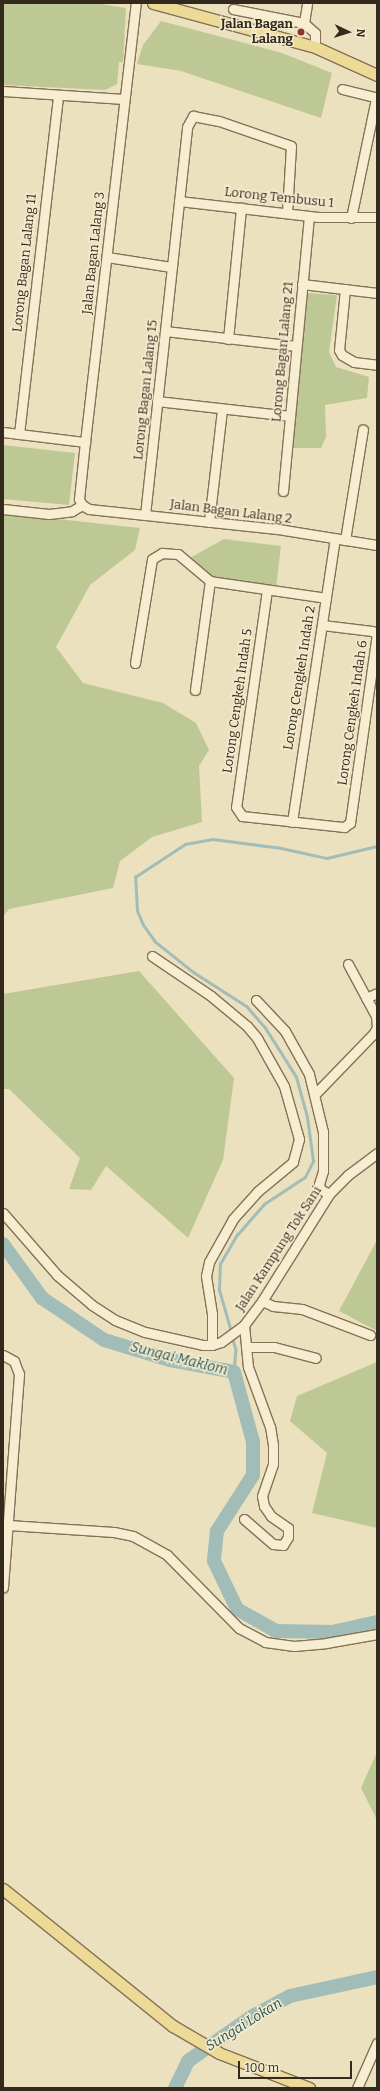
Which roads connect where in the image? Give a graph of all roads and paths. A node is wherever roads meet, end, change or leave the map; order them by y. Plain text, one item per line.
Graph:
1 (136, 3) edge
2 (153, 3) edge
3 (307, 3) edge
4 (233, 6) edge
5 (304, 23) junction
6 (231, 25) junction
7 (315, 47) junction
8 (377, 75) edge
9 (342, 89) dead end
10 (3, 92) edge
11 (58, 95) junction
12 (376, 98) edge
13 (124, 99) junction
14 (179, 201) junction
15 (241, 208) junction
16 (287, 213) junction
17 (309, 216) junction
18 (377, 217) edge
19 (351, 218) junction
20 (107, 257) junction
21 (171, 267) junction
22 (302, 284) junction
23 (345, 289) junction
24 (377, 293) edge
25 (165, 331) junction
26 (228, 338) junction
27 (296, 346) junction
28 (377, 365) edge
29 (157, 401) junction
30 (222, 409) junction
31 (290, 416) junction
32 (363, 429) dead end
33 (3, 432) edge
34 (20, 434) junction
35 (85, 442) junction
36 (283, 491) dead end
37 (82, 505) junction
38 (3, 509) edge
39 (145, 515) junction
40 (209, 522) junction
41 (335, 538) junction
42 (345, 540) junction
43 (377, 545) edge
44 (210, 582) junction
45 (267, 590) junction
46 (326, 598) junction
47 (322, 625) junction
48 (135, 663) dead end
49 (195, 690) dead end
50 (292, 822) junction
51 (152, 956) dead end
52 (348, 964) dead end
53 (377, 993) edge
54 (366, 998) junction
55 (256, 1000) dead end
56 (316, 1093) junction
57 (377, 1153) edge
58 (329, 1194) junction
59 (3, 1213) edge
60 (262, 1301) junction
61 (243, 1326) junction
62 (370, 1335) dead end
63 (216, 1343) junction
64 (246, 1347) junction
65 (3, 1355) edge
66 (316, 1358) dead end
67 (7, 1475) edge
68 (244, 1520) dead end
69 (8, 1525) junction
70 (3, 1587) edge
71 (377, 1634) edge
72 (3, 1889) edge
73 (377, 2043) edge
74 (309, 2088) edge
75 (357, 2088) edge

1 - 13 street, Jalan Bagan Lalang 3
2 - 6 main road
3 - 5 street
4 - 5 street
4 - 6 street
5 - 7 street
6 - 7 main road
7 - 8 main road
9 - 12 street
10 - 11 street
11 - 13 street
11 - 34 street, Lorong Bagan Lalang 11
12 - 19 street
13 - 20 street, Jalan Bagan Lalang 3
14 - 15 street, Lorong Tembusu 1
14 - 16 street, Lorong Bagan Lalang 15
14 - 21 street, Lorong Bagan Lalang 15
15 - 16 street, Lorong Tembusu 1
15 - 26 street
16 - 17 street, Lorong Tembusu 1
17 - 19 street, Lorong Tembusu 1
17 - 22 street, Lorong Bagan Lalang 21
18 - 19 street, Lorong Tembusu 1
20 - 21 street
20 - 35 street, Jalan Bagan Lalang 3
21 - 25 street, Lorong Bagan Lalang 15
22 - 23 street
22 - 27 street, Lorong Bagan Lalang 21
23 - 24 street
23 - 28 street
25 - 26 street
25 - 29 street, Lorong Bagan Lalang 15
26 - 27 street
27 - 31 street, Lorong Bagan Lalang 21
29 - 30 street
29 - 39 street, Lorong Bagan Lalang 15
30 - 31 street
30 - 40 street
31 - 36 street, Lorong Bagan Lalang 21
32 - 42 street
33 - 34 street
34 - 35 street
35 - 37 street, Jalan Bagan Lalang 3
37 - 38 street
37 - 39 street, Jalan Bagan Lalang 2
39 - 40 street, Jalan Bagan Lalang 2
40 - 41 street, Jalan Bagan Lalang 2
41 - 42 street, Jalan Bagan Lalang 2
41 - 46 street, Lorong Cengkeh Indah 2
42 - 43 street, Jalan Bagan Lalang 2
44 - 45 street
44 - 48 street
44 - 49 street
45 - 46 street
45 - 50 street, Lorong Cengkeh Indah 5
46 - 47 street, Lorong Cengkeh Indah 2
47 - 50 street, Lorong Cengkeh Indah 2
47 - 50 street, Lorong Cengkeh Indah 6
51 - 63 street
52 - 54 street
53 - 54 street
54 - 56 street
55 - 56 street
56 - 58 street
57 - 58 street, Jalan Kampung Tok Sani
58 - 60 street, Jalan Kampung Tok Sani
59 - 63 street
60 - 61 street, Jalan Kampung Tok Sani
60 - 62 street
61 - 63 street, Jalan Kampung Tok Sani
61 - 64 street
64 - 66 street
64 - 68 street
65 - 67 street
67 - 69 street
69 - 70 street
69 - 71 street
72 - 74 main road
73 - 75 street

